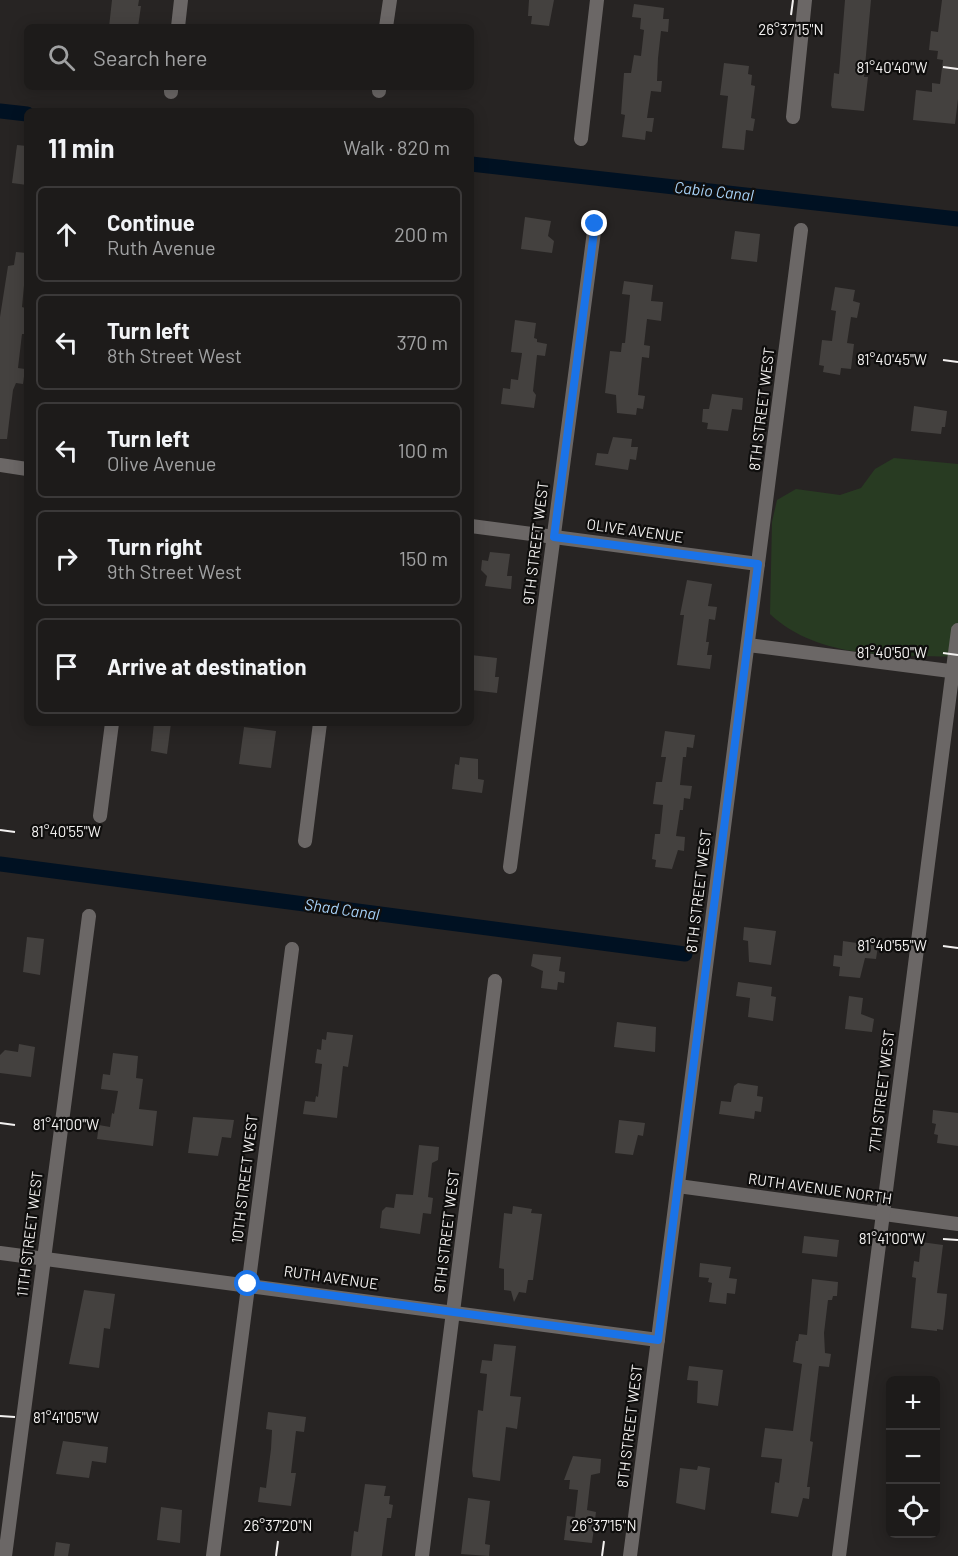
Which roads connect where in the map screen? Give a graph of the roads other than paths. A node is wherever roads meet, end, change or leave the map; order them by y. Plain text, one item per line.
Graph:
1 (181, 0) edge
2 (390, 0) edge
3 (597, 0) edge
4 (805, 0) edge
5 (178, 24) edge
6 (386, 24) edge
7 (793, 117) dead end
8 (581, 139) dead end
9 (595, 224) dead end
10 (801, 230) dead end
11 (0, 465) edge
12 (24, 469) edge
13 (474, 526) edge
14 (554, 537) junction
15 (758, 564) junction
16 (958, 630) edge
17 (748, 645) junction
18 (955, 672) edge
19 (112, 726) edge
20 (321, 726) edge
21 (100, 816) dead end
22 (305, 841) dead end
23 (510, 867) dead end
24 (88, 916) dead end
25 (292, 949) dead end
26 (495, 981) dead end
27 (678, 1186) junction
28 (883, 1214) junction
29 (958, 1224) edge
30 (0, 1253) edge
31 (44, 1258) junction
32 (248, 1284) junction
33 (453, 1311) junction
34 (658, 1340) junction
35 (5, 1556) edge
36 (213, 1556) edge
37 (422, 1556) edge
38 (630, 1556) edge
39 (839, 1556) edge

1 - 5 street
2 - 6 street
3 - 8 street
4 - 7 street
9 - 14 street, 9TH STREET WEST
10 - 15 street, 8TH STREET WEST
11 - 12 street
13 - 14 street, OLIVE AVENUE
14 - 15 street, OLIVE AVENUE
14 - 23 street, 9TH STREET WEST
15 - 17 street, 8TH STREET WEST
16 - 18 street, 7TH STREET WEST
17 - 18 street
17 - 27 street, 8TH STREET WEST
18 - 28 street, 7TH STREET WEST
19 - 21 street
20 - 22 street
24 - 31 street, 11TH STREET WEST
25 - 32 street, 10TH STREET WEST
26 - 33 street, 9TH STREET WEST
27 - 28 street, RUTH AVENUE NORTH
27 - 34 street, 8TH STREET WEST
28 - 29 street, RUTH AVENUE NORTH
28 - 39 street, 7TH STREET WEST
30 - 31 street, RUTH AVENUE
31 - 32 street, RUTH AVENUE
31 - 35 street, 11TH STREET WEST
32 - 33 street, RUTH AVENUE
32 - 36 street, 10TH STREET WEST
33 - 34 street, RUTH AVENUE
33 - 37 street, 9TH STREET WEST
34 - 38 street, 8TH STREET WEST

